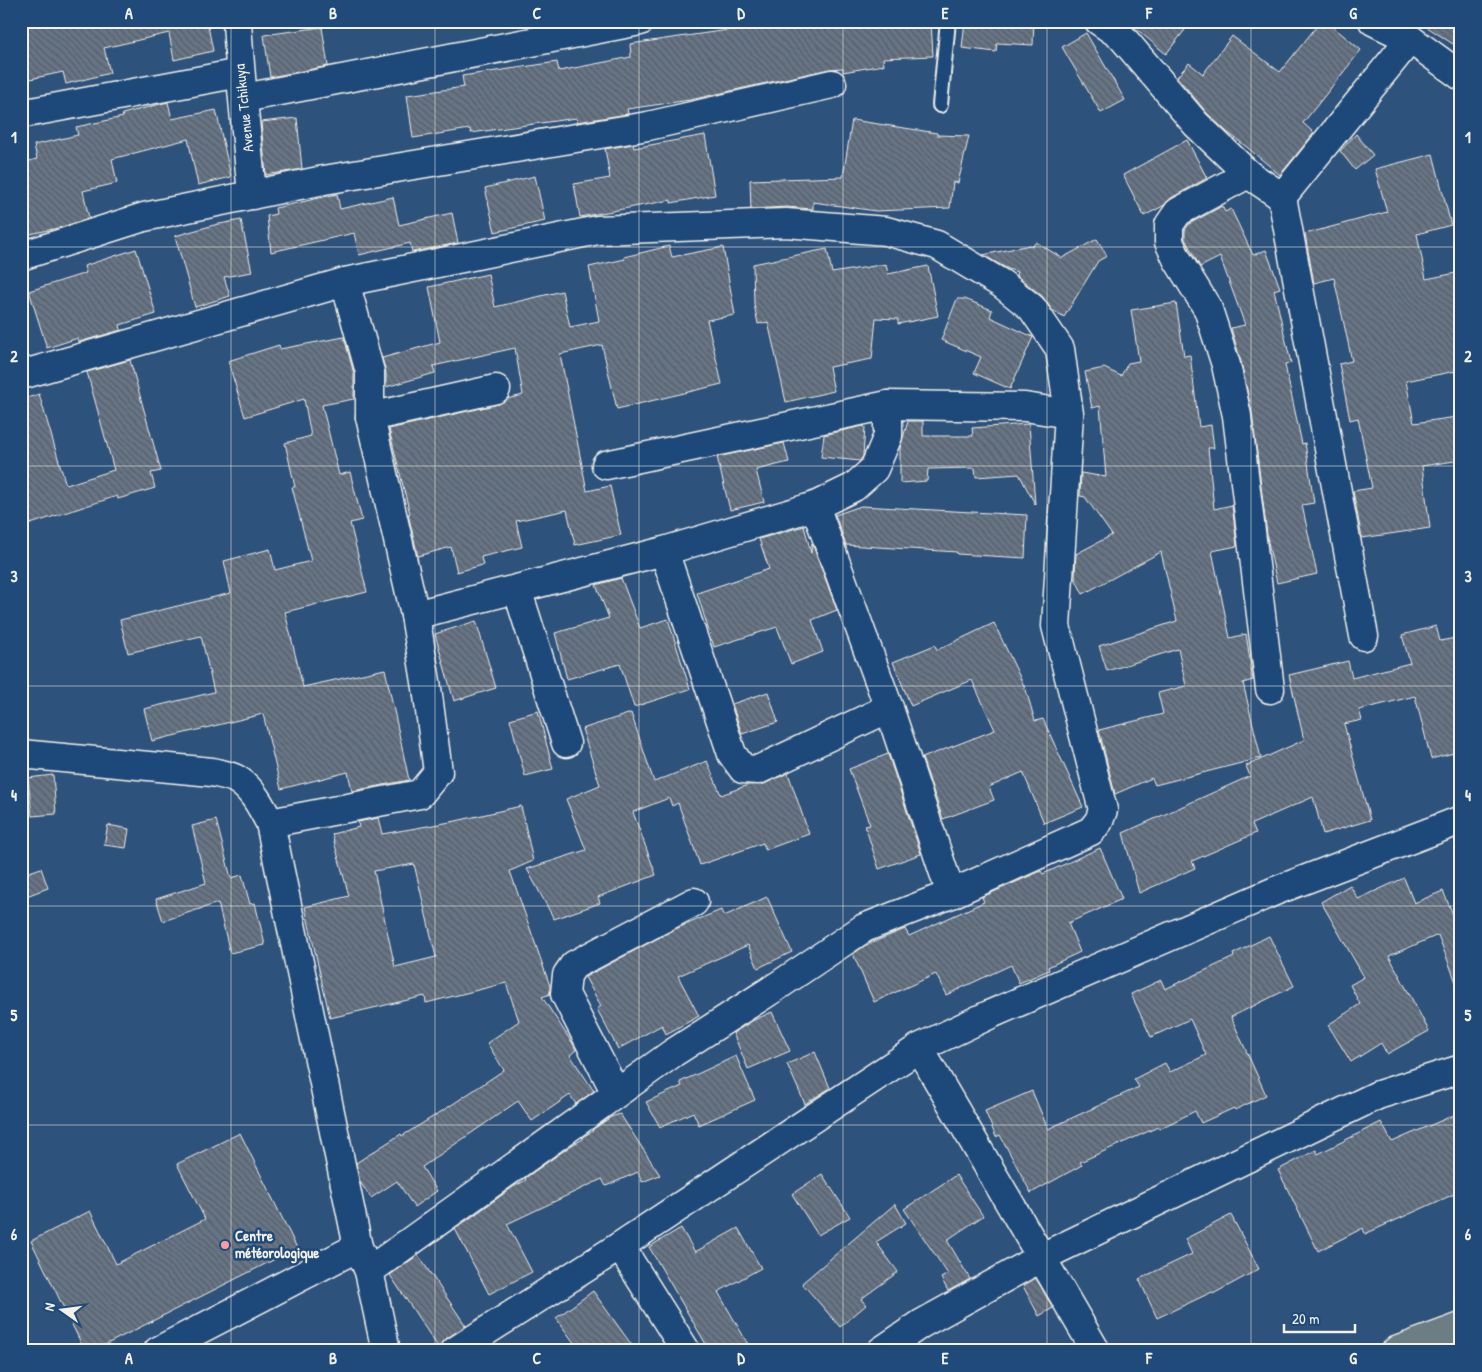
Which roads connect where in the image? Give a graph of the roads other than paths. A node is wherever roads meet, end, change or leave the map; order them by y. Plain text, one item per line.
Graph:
1 (238, 21) edge
2 (640, 21) edge
3 (948, 21) edge
4 (1099, 21) edge
5 (1373, 21) edge
6 (1410, 39) junction
7 (1461, 76) edge
8 (832, 84) dead end
9 (242, 85) junction
10 (940, 105) dead end
11 (21, 114) edge
12 (1248, 174) junction
13 (252, 195) junction
14 (1282, 197) junction
15 (21, 256) edge
16 (345, 282) junction
17 (21, 375) edge
18 (496, 390) dead end
19 (888, 405) junction
20 (1070, 414) junction
21 (370, 416) junction
22 (606, 466) dead end
23 (816, 506) junction
24 (664, 551) junction
25 (517, 589) junction
26 (415, 615) junction
27 (1364, 636) dead end
28 (1270, 689) dead end
29 (889, 708) junction
30 (566, 743) dead end
31 (21, 754) edge
32 (1461, 820) edge
33 (270, 823) junction
34 (951, 894) junction
35 (694, 902) dead end
36 (919, 1048) junction
37 (1461, 1069) edge
38 (616, 1093) junction
39 (620, 1246) junction
40 (1042, 1257) junction
41 (363, 1259) junction
42 (1461, 1327) edge
43 (158, 1351) edge
44 (386, 1351) edge
45 (456, 1351) edge
46 (686, 1351) edge
47 (881, 1351) edge
48 (1096, 1351) edge
49 (1396, 1351) edge

1 - 9 street, Avenue Tchikuya
2 - 9 street
3 - 10 lane
4 - 12 street
5 - 6 street
6 - 7 street
6 - 14 street
8 - 13 street
9 - 11 street
9 - 13 street, Avenue Tchikuya
12 - 14 street
12 - 28 street
13 - 15 street
14 - 27 street
16 - 17 street
16 - 20 street
16 - 21 street
18 - 21 street
19 - 20 street
19 - 22 street
19 - 23 street
20 - 34 street
21 - 26 street
23 - 24 street
23 - 29 street
24 - 25 street
24 - 29 street
25 - 26 street
25 - 30 street
26 - 33 street
29 - 34 street
31 - 33 street
32 - 36 street
33 - 41 street
34 - 38 street
35 - 38 street
36 - 39 street
36 - 40 street
37 - 40 street
38 - 41 street
39 - 45 street
39 - 46 street
40 - 47 street
40 - 48 street
41 - 43 street
41 - 44 street
42 - 49 main road

